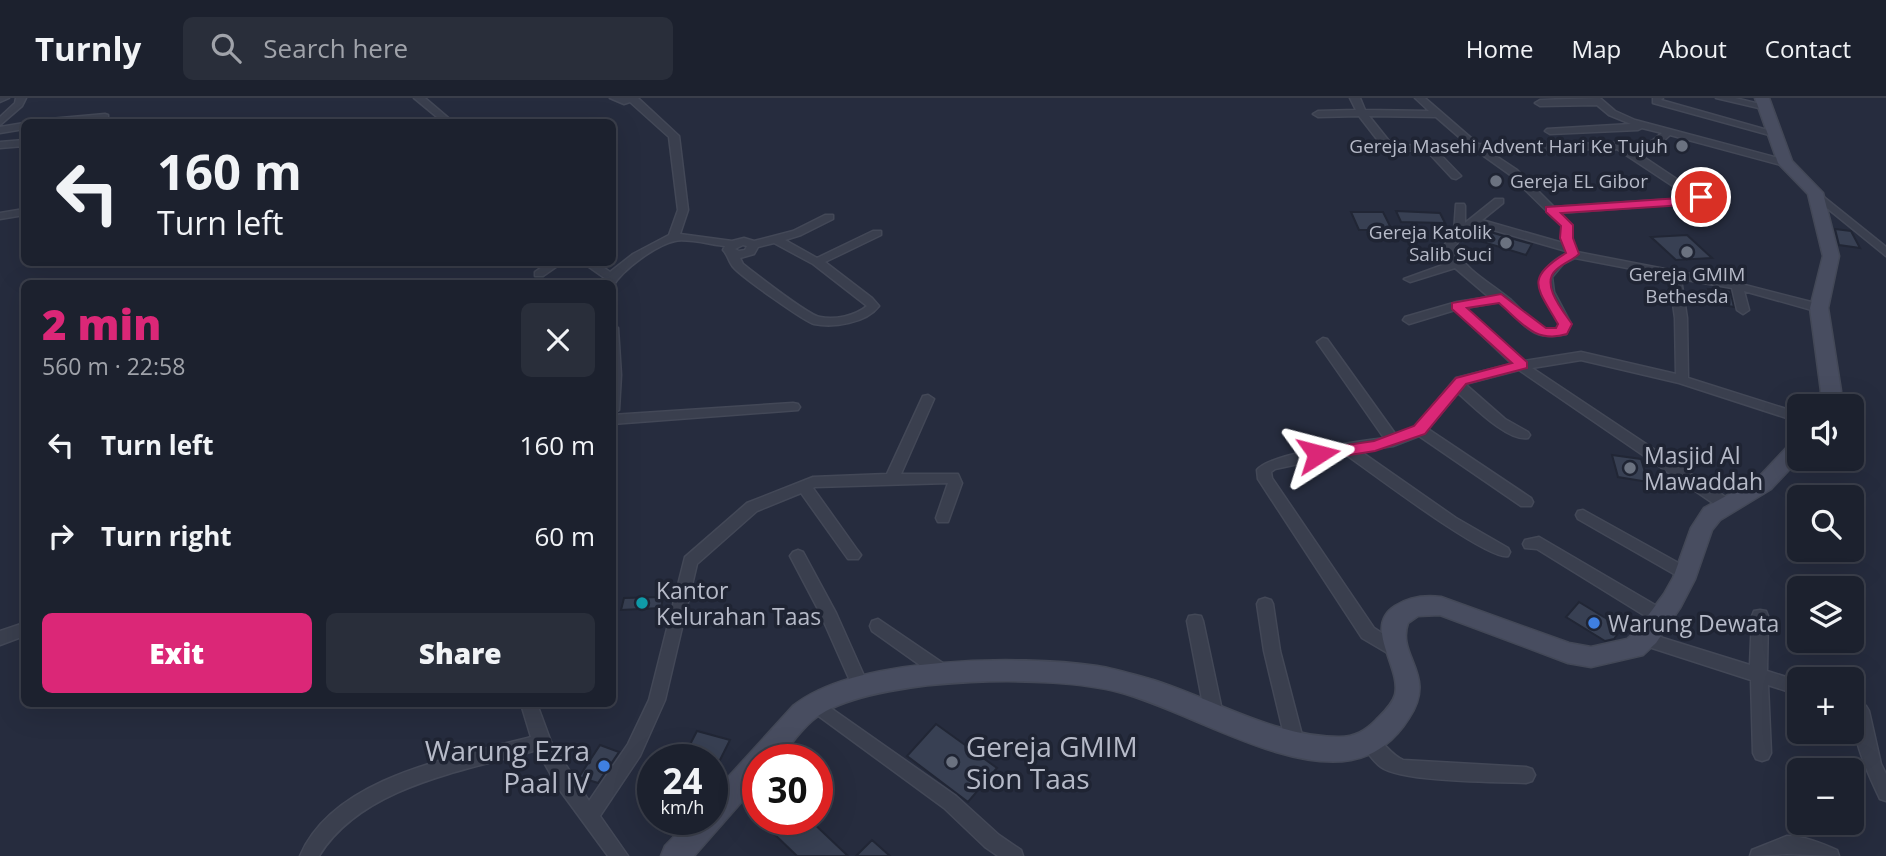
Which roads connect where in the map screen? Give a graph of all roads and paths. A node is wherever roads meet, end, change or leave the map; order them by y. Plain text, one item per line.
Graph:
1 (21, 98) edge
2 (419, 98) edge
3 (615, 98) edge
4 (1355, 98) edge
5 (1420, 98) edge
6 (1658, 98) edge
7 (1721, 98) edge
8 (632, 99) edge
9 (1595, 100) edge
10 (1763, 102) edge
11 (1540, 103) dead end
12 (1362, 113) junction
13 (1318, 114) dead end
14 (1441, 114) junction
15 (105, 117) dead end
16 (83, 119) edge
17 (444, 119) edge
18 (0, 122) edge
19 (21, 126) edge
20 (1646, 127) junction
21 (0, 130) edge
22 (1550, 131) dead end
23 (1668, 132) junction
24 (1773, 133) junction
25 (21, 143) edge
26 (0, 145) edge
27 (1475, 146) junction
28 (1619, 146) junction
29 (1428, 147) junction
30 (1390, 149) junction
31 (1372, 150) dead end
32 (1785, 163) junction
33 (1456, 176) dead end
34 (1815, 192) junction
35 (1499, 201) dead end
36 (1460, 206) dead end
37 (1550, 209) junction
38 (21, 212) edge
39 (0, 216) edge
40 (829, 217) dead end
41 (1474, 221) junction
42 (877, 233) dead end
43 (1459, 233) junction
44 (674, 237) junction
45 (777, 240) junction
46 (732, 248) junction
47 (1572, 251) junction
48 (1886, 253) edge
49 (817, 262) junction
50 (1457, 264) junction
51 (552, 266) edge
52 (592, 266) edge
53 (539, 274) dead end
54 (1679, 276) junction
55 (1410, 279) dead end
56 (610, 280) edge
57 (1737, 286) junction
58 (1498, 298) junction
59 (1457, 306) junction
60 (1819, 308) junction
61 (1744, 310) dead end
62 (1409, 320) dead end
63 (1323, 342) dead end
64 (1522, 365) junction
65 (1688, 382) junction
66 (1456, 385) junction
67 (1830, 394) edge
68 (928, 399) dead end
69 (793, 407) dead end
70 (1787, 414) edge
71 (616, 420) edge
72 (1420, 430) junction
73 (1523, 435) dead end
74 (1393, 441) junction
75 (1347, 449) junction
76 (1787, 460) edge
77 (892, 477) junction
78 (815, 483) junction
79 (1526, 502) dead end
80 (1728, 506) junction
81 (1583, 515) dead end
82 (943, 518) dead end
83 (1530, 544) dead end
84 (1503, 552) dead end
85 (853, 555) dead end
86 (798, 556) dead end
87 (1686, 574) junction
88 (1265, 604) dead end
89 (1760, 616) dead end
90 (1195, 621) dead end
91 (878, 626) dead end
92 (1654, 626) junction
93 (21, 631) edge
94 (0, 638) edge
95 (1396, 651) junction
96 (948, 675) junction
97 (1758, 675) junction
98 (1787, 684) edge
99 (861, 687) junction
100 (815, 704) junction
101 (530, 707) edge
102 (1214, 715) junction
103 (1864, 729) edge
104 (543, 741) junction
105 (1370, 742) junction
106 (1296, 743) junction
107 (777, 744) edge
108 (1762, 752) dead end
109 (1526, 775) dead end
110 (742, 782) edge
111 (1886, 793) edge
112 (728, 797) edge
113 (590, 815) junction
114 (694, 835) edge
115 (309, 856) edge
116 (619, 856) edge
117 (675, 856) edge
118 (1014, 856) edge
119 (1759, 856) edge
120 (1830, 856) edge

1 - 18 street
2 - 17 street
3 - 8 street
4 - 12 street
5 - 14 street
6 - 24 street
7 - 10 street
8 - 44 street
9 - 11 street
9 - 20 street
10 - 24 street
12 - 13 street
12 - 14 street
12 - 30 street
14 - 27 street
15 - 16 street
19 - 21 street
20 - 22 street
20 - 23 street
23 - 28 street
23 - 32 street
24 - 32 street
25 - 26 street
27 - 28 street
27 - 29 street
27 - 37 street
28 - 37 street
29 - 30 street
29 - 33 street
30 - 31 street
32 - 34 street
34 - 48 street
34 - 60 street
35 - 41 street
36 - 43 street
37 - 47 street
38 - 39 street
40 - 45 street
41 - 43 street
41 - 47 street
42 - 49 street
43 - 50 street
44 - 46 street
44 - 56 street
45 - 46 street
45 - 49 street
46 - 49 street
47 - 54 street
47 - 58 street
50 - 55 street
50 - 58 street
51 - 53 street
52 - 56 street
54 - 57 street
54 - 65 street
57 - 60 street
57 - 61 street
58 - 59 street
59 - 62 street
59 - 64 street
60 - 67 street
63 - 74 street
64 - 65 street
64 - 66 street
64 - 80 street
65 - 70 street
66 - 72 street
66 - 73 street
68 - 77 street
69 - 71 street
72 - 74 street
72 - 79 street
74 - 75 street
75 - 84 street
75 - 95 street
76 - 80 street
77 - 78 street
77 - 82 street
78 - 85 street
78 - 113 street
80 - 87 street
81 - 87 street
83 - 92 street
86 - 99 street
87 - 92 street
88 - 106 street
89 - 97 street
90 - 102 street
91 - 96 street
92 - 95 street
92 - 97 street
93 - 94 street
95 - 105 street
96 - 99 street
96 - 102 street
97 - 98 street
97 - 108 street
99 - 100 street
100 - 107 street
100 - 118 street
101 - 104 street
102 - 106 street
103 - 111 street
104 - 113 street
104 - 115 street
105 - 106 street
105 - 109 street
110 - 112 street
113 - 116 street
114 - 117 street
119 - 120 street

